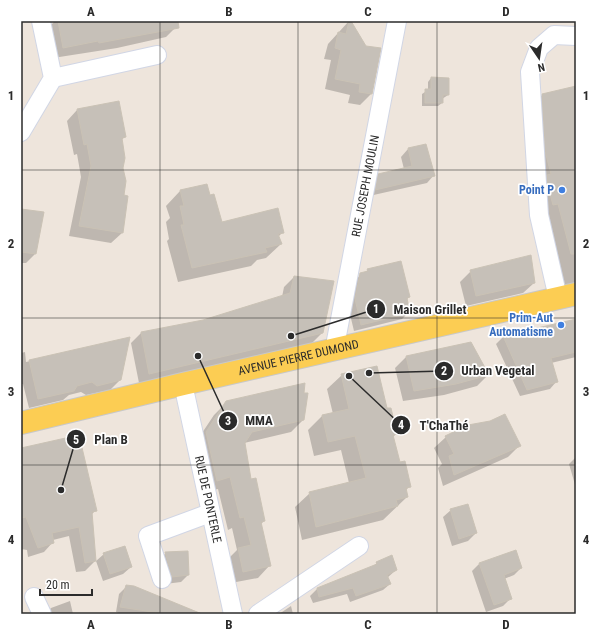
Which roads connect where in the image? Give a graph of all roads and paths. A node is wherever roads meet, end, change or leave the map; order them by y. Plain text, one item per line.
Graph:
1 (41, 21) edge
2 (398, 21) edge
3 (576, 36) edge
4 (158, 55) dead end
5 (53, 78) junction
6 (21, 132) edge
7 (567, 296) edge
8 (334, 351) junction
9 (183, 384) junction
10 (21, 424) edge
11 (210, 513) junction
12 (359, 546) dead end
13 (162, 579) dead end
14 (34, 596) dead end
15 (42, 614) edge
16 (233, 614) edge
17 (258, 614) edge

1 - 5 street
2 - 8 street, RUE JOSEPH MOULIN
3 - 7 street
4 - 5 street
5 - 6 street
7 - 8 main road, AVENUE PIERRE DUMOND
8 - 9 main road, AVENUE PIERRE DUMOND
9 - 10 main road, AVENUE PIERRE DUMOND
9 - 11 street, RUE DE PONTERLE
11 - 13 street
11 - 16 street, RUE DE PONTERLE
12 - 17 street
14 - 15 street

